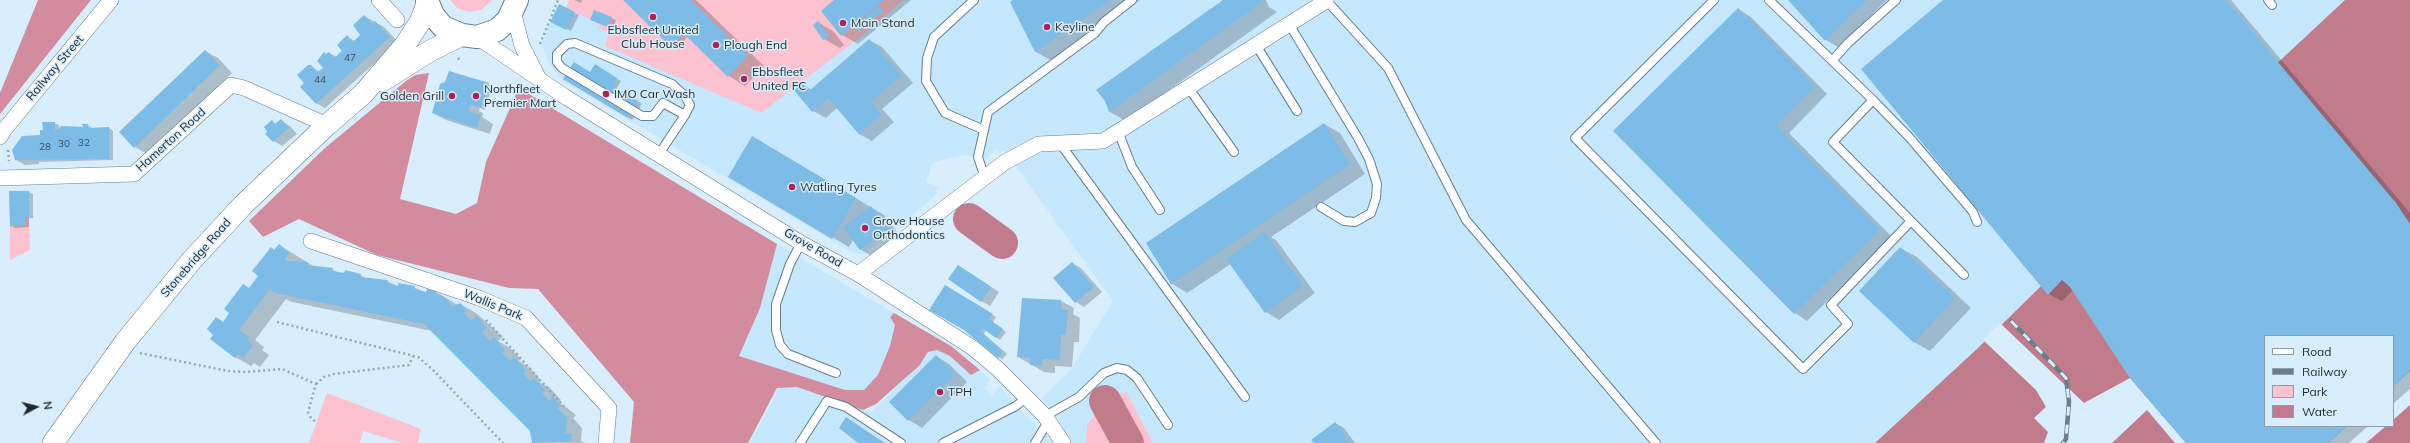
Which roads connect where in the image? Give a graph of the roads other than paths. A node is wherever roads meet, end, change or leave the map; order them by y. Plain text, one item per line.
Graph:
1 (111, 0) edge
2 (379, 0) edge
3 (428, 0) edge
4 (974, 0) edge
5 (1132, 0) edge
6 (1714, 0) edge
7 (1769, 0) edge
8 (1896, 0) edge
9 (1326, 1) edge
10 (515, 6) edge
11 (397, 20) dead end
12 (1289, 24) junction
13 (469, 36) junction
14 (1256, 45) junction
15 (1832, 61) junction
16 (540, 80) junction
17 (1188, 87) junction
18 (363, 94) junction
19 (1872, 100) junction
20 (1297, 111) dead end
21 (685, 115) junction
22 (327, 125) junction
23 (984, 130) junction
24 (1118, 131) junction
25 (1060, 142) junction
26 (5, 143) edge
27 (1234, 152) dead end
28 (659, 154) junction
29 (0, 178) edge
30 (985, 178) junction
31 (1320, 206) dead end
32 (1160, 210) dead end
33 (1911, 221) junction
34 (1977, 222) dead end
35 (311, 241) dead end
36 (801, 243) junction
37 (858, 274) junction
38 (1964, 275) dead end
39 (836, 373) dead end
40 (1245, 396) dead end
41 (1027, 397) junction
42 (1047, 418) junction
43 (1168, 425) dead end
44 (53, 443) edge
45 (606, 443) edge
46 (800, 443) edge
47 (901, 443) edge
48 (943, 443) edge
49 (1034, 443) edge
50 (1063, 443) edge
51 (1656, 443) edge

1 - 26 street, Railway Street
2 - 11 street
3 - 13 main road
3 - 18 main road, Stonebridge Road
4 - 23 lane
5 - 23 lane
6 - 33 lane
7 - 15 lane
8 - 15 lane
9 - 12 street
9 - 51 lane
10 - 13 main road
10 - 16 street
12 - 14 street
12 - 31 lane
13 - 16 street, Grove Road
13 - 18 main road, Stonebridge Road
14 - 17 street
14 - 20 lane
15 - 19 lane
16 - 28 street, Grove Road
17 - 24 street
17 - 27 lane
18 - 22 main road, Stonebridge Road
19 - 33 lane
19 - 34 lane
21 - 21 lane
21 - 28 lane
22 - 29 street, Hamerton Road
22 - 44 main road, Stonebridge Road
23 - 30 lane
24 - 25 street
24 - 32 lane
25 - 30 street
25 - 40 lane
28 - 36 street, Grove Road
30 - 37 street
33 - 38 lane
35 - 45 street, Wallis Park
36 - 37 street, Grove Road
36 - 39 lane
37 - 41 street, Grove Road
41 - 42 street, Grove Road
41 - 48 lane
42 - 43 lane
42 - 49 lane
42 - 50 street, Grove Road
46 - 47 lane

